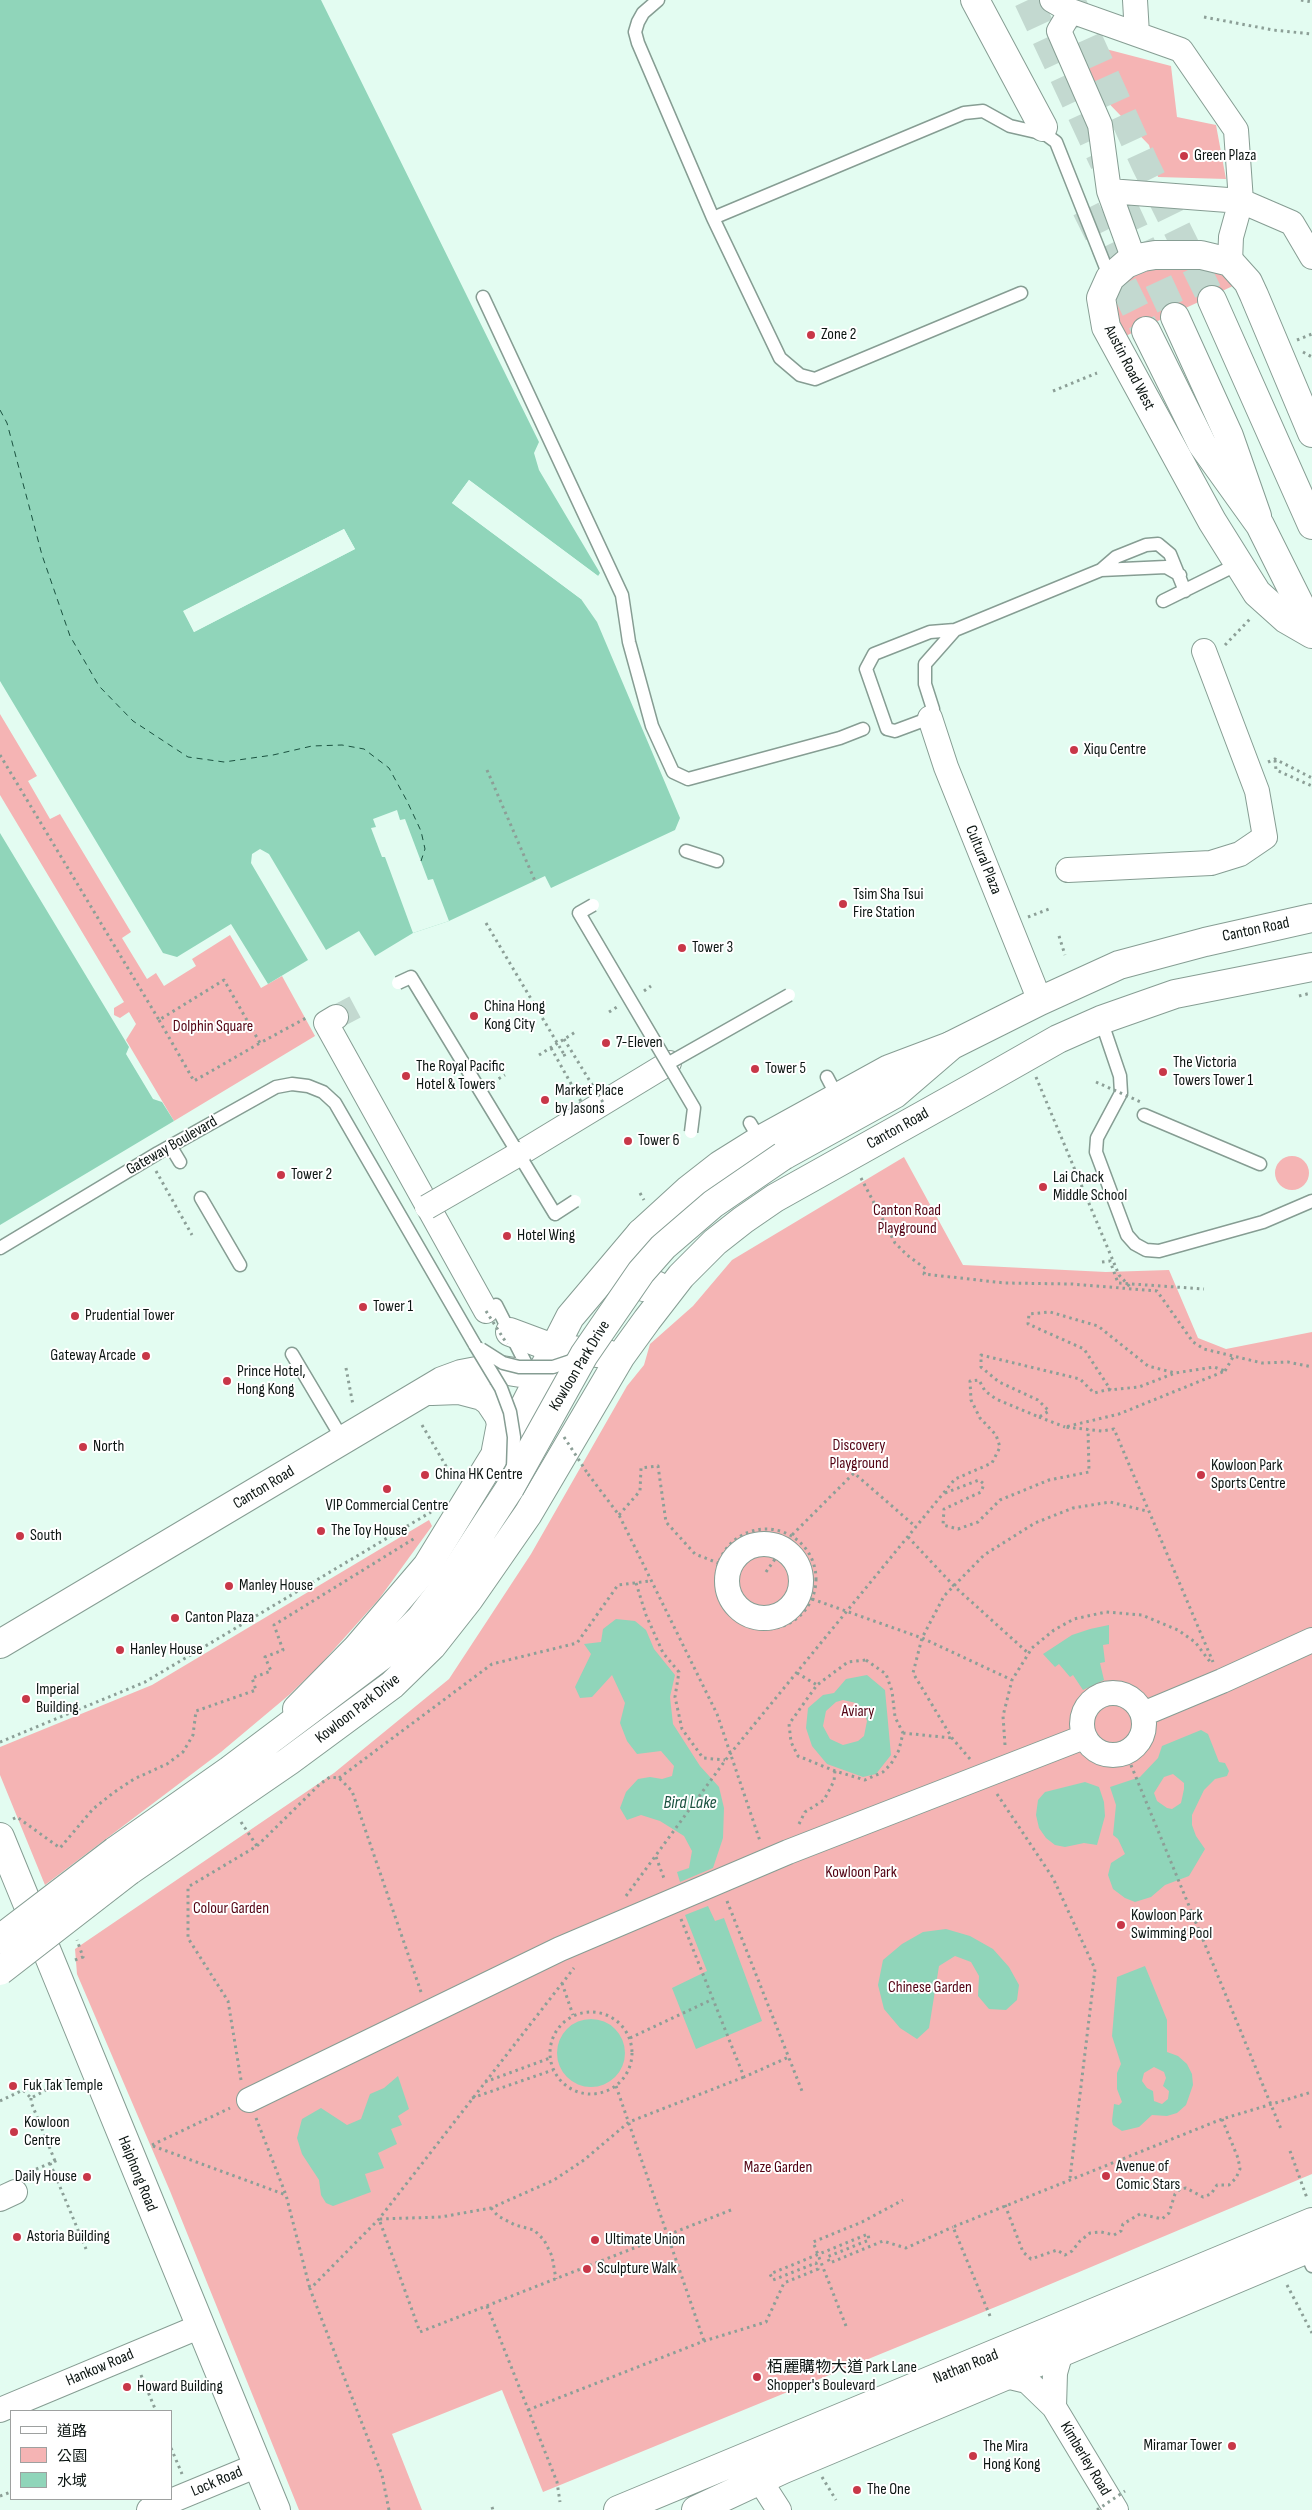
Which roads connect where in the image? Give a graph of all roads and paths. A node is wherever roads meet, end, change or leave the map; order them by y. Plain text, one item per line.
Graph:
1 (658, 0) edge
2 (975, 0) edge
3 (1135, 0) edge
4 (1301, 0) edge
5 (1312, 2) edge
6 (1062, 6) edge
7 (1204, 17) dead end
8 (1137, 34) junction
9 (1312, 34) edge
10 (1043, 127) dead end
11 (1108, 191) junction
12 (1241, 202) junction
13 (713, 218) junction
14 (1312, 256) edge
15 (1134, 260) junction
16 (1230, 262) junction
17 (1110, 278) junction
18 (1021, 293) dead end
19 (483, 297) dead end
20 (1212, 300) tunnel mouth
21 (1175, 317) tunnel mouth
22 (1146, 331) tunnel mouth
23 (1312, 334) edge
24 (1292, 342) dead end
25 (1097, 373) dead end
26 (1053, 391) dead end
27 (1312, 434) edge
28 (1260, 525) junction
29 (1312, 526) edge
30 (1238, 564) junction
31 (1101, 570) junction
32 (1180, 575) junction
33 (1185, 592) junction
34 (1163, 601) dead end
35 (1312, 629) edge
36 (955, 630) junction
37 (1312, 634) edge
38 (1204, 651) dead end
39 (930, 718) junction
40 (863, 729) dead end
41 (0, 755) edge
42 (1274, 759) junction
43 (487, 770) dead end
44 (1249, 770) junction
45 (1312, 778) edge
46 (1312, 786) edge
47 (686, 851) dead end
48 (717, 861) dead end
49 (1068, 870) dead end
50 (536, 880) dead end
51 (593, 905) dead end
52 (1050, 909) dead end
53 (1032, 915) dead end
54 (1312, 918) edge
55 (486, 923) dead end
56 (1059, 936) dead end
57 (1065, 955) dead end
58 (1312, 967) edge
59 (398, 983) dead end
60 (651, 986) dead end
61 (645, 990) dead end
62 (1312, 993) edge
63 (789, 995) dead end
64 (1299, 996) dead end
65 (1040, 1001) junction
66 (615, 1008) dead end
67 (609, 1012) dead end
68 (159, 1020) junction
69 (331, 1020) joint
70 (1101, 1020) junction
71 (577, 1031) dead end
72 (564, 1039) junction
73 (260, 1043) junction
74 (557, 1044) junction
75 (952, 1045) junction
76 (551, 1048) junction
77 (539, 1055) dead end
78 (1028, 1056) junction
79 (566, 1059) dead end
80 (669, 1064) junction
81 (1096, 1082) dead end
82 (596, 1109) junction
83 (1144, 1109) joint
84 (691, 1132) dead end
85 (176, 1144) junction
86 (519, 1154) junction
87 (783, 1156) joint
88 (180, 1162) dead end
89 (1260, 1164) dead end
90 (861, 1178) dead end
91 (640, 1193) dead end
92 (644, 1200) dead end
93 (1312, 1201) edge
94 (206, 1202) dead end
95 (575, 1202) dead end
96 (427, 1207) junction
97 (641, 1232) junction
98 (0, 1248) edge
99 (1102, 1262) dead end
100 (240, 1265) dead end
101 (681, 1276) junction
102 (1132, 1289) junction
103 (1204, 1289) dead end
104 (491, 1308) joint
105 (510, 1332) junction
106 (475, 1345) junction
107 (552, 1348) junction
108 (292, 1354) dead end
109 (584, 1356) junction
110 (621, 1356) junction
111 (1234, 1357) junction
112 (346, 1368) dead end
113 (1312, 1368) edge
114 (1226, 1371) junction
115 (1175, 1373) junction
116 (539, 1376) junction
117 (1107, 1390) junction
118 (424, 1392) junction
119 (353, 1405) dead end
120 (1039, 1417) junction
121 (422, 1424) dead end
122 (1065, 1427) junction
123 (1088, 1429) junction
124 (343, 1440) junction
125 (493, 1458) junction
126 (588, 1474) dead end
127 (456, 1482) dead end
128 (510, 1488) junction
129 (943, 1493) junction
130 (438, 1507) dead end
131 (431, 1512) junction
132 (1148, 1512) junction
133 (619, 1515) junction
134 (435, 1519) dead end
135 (916, 1527) junction
136 (417, 1536) dead end
137 (791, 1536) junction
138 (908, 1537) junction
139 (718, 1563) junction
140 (766, 1572) dead end
141 (650, 1581) junction
142 (636, 1583) junction
143 (954, 1586) junction
144 (812, 1599) junction
145 (847, 1612) junction
146 (922, 1638) junction
147 (1312, 1640) edge
148 (0, 1644) edge
149 (1028, 1653) junction
150 (797, 1673) junction
151 (1012, 1680) junction
152 (1222, 1681) junction
153 (817, 1685) junction
154 (1143, 1714) junction
155 (903, 1733) junction
156 (1084, 1737) junction
157 (952, 1738) junction
158 (0, 1742) edge
159 (260, 1747) junction
160 (730, 1754) junction
161 (1127, 1756) junction
162 (726, 1760) junction
163 (1009, 1766) junction
164 (835, 1771) junction
165 (984, 1775) junction
166 (338, 1778) junction
167 (236, 1816) dead end
168 (8, 1827) edge
169 (796, 1830) dead end
170 (257, 1846) junction
171 (656, 1856) junction
172 (122, 1861) junction
173 (767, 1861) junction
174 (719, 1881) junction
175 (667, 1885) dead end
176 (623, 1900) dead end
177 (681, 1918) dead end
178 (76, 1937) dead end
179 (0, 1939) edge
180 (71, 1952) dead end
181 (580, 1960) dead end
182 (0, 1971) edge
183 (562, 1983) junction
184 (713, 1999) junction
185 (428, 2012) junction
186 (573, 2015) junction
187 (630, 2038) junction
188 (789, 2057) junction
189 (550, 2058) junction
190 (553, 2070) junction
191 (80, 2073) dead end
192 (744, 2077) junction
193 (485, 2082) junction
194 (616, 2086) junction
195 (802, 2091) dead end
196 (1312, 2092) edge
197 (31, 2098) junction
198 (472, 2098) junction
199 (249, 2100) junction
200 (0, 2101) edge
201 (1271, 2105) junction
202 (1222, 2119) junction
203 (629, 2122) junction
204 (1281, 2129) dead end
205 (152, 2146) junction
206 (143, 2149) dead end
207 (1290, 2152) dead end
208 (50, 2163) junction
209 (1070, 2178) junction
210 (11, 2189) edge
211 (286, 2195) junction
212 (903, 2200) dead end
213 (1004, 2205) junction
214 (490, 2208) junction
215 (731, 2210) dead end
216 (1310, 2210) edge
217 (379, 2219) junction
218 (953, 2227) junction
219 (667, 2233) junction
220 (86, 2250) dead end
221 (1310, 2254) edge
222 (818, 2255) junction
223 (556, 2279) junction
224 (1287, 2285) dead end
225 (310, 2289) junction
226 (487, 2306) junction
227 (990, 2316) dead end
228 (201, 2326) junction
229 (846, 2326) dead end
230 (1312, 2333) edge
231 (704, 2341) junction
232 (1061, 2352) junction
233 (139, 2370) dead end
234 (1006, 2376) junction
235 (1054, 2407) junction
236 (0, 2410) edge
237 (156, 2410) edge
238 (528, 2410) junction
239 (172, 2450) edge
240 (745, 2457) junction
241 (258, 2465) junction
242 (821, 2476) dead end
243 (184, 2480) dead end
244 (759, 2480) junction
245 (836, 2500) dead end
246 (1120, 2500) edge
247 (560, 2502) dead end
248 (388, 2509) edge
249 (149, 2510) edge
250 (276, 2510) edge
251 (618, 2510) edge
252 (696, 2510) edge
253 (779, 2510) edge
254 (1097, 2510) edge

1 - 13 lane
2 - 10 main road
3 - 8 street
4 - 5 path
6 - 8 street
6 - 11 street
7 - 9 path
8 - 12 street
11 - 12 street
11 - 15 street
12 - 14 street
12 - 16 street
13 - 17 lane
13 - 18 lane
15 - 16 main road
15 - 17 main road
16 - 27 main road
17 - 30 main road, Austin Road West
19 - 40 lane
20 - 29 main road
21 - 28 main road
22 - 28 main road
23 - 24 path
25 - 26 path
28 - 35 main road
30 - 33 lane
30 - 37 main road, Austin Road West
31 - 32 lane
31 - 32 lane
31 - 36 lane
32 - 33 lane
33 - 34 lane
36 - 39 lane
36 - 39 lane
38 - 44 street
39 - 65 street, Cultural Plaza
41 - 68 path
42 - 44 path
42 - 45 path
42 - 46 path
43 - 50 path
44 - 49 street
47 - 48 lane
51 - 80 lane, bridge
52 - 53 path
54 - 65 main road, Canton Road
55 - 74 path, bridge
56 - 57 path
58 - 70 main road, Canton Road
59 - 86 lane, bridge
60 - 61 path
62 - 64 path
63 - 80 lane, bridge
65 - 75 main road, Canton Road
66 - 67 path
68 - 73 path
68 - 73 path
69 - 73 path
69 - 96 street
70 - 78 main road, Canton Road
70 - 93 lane
71 - 72 path
72 - 74 path, bridge
72 - 82 path, bridge
74 - 76 path, bridge
74 - 79 path, bridge
75 - 87 main road, Canton Road
75 - 97 main road, Canton Road
76 - 77 path
76 - 82 path, bridge
78 - 101 main road, Canton Road
78 - 102 path
80 - 82 street
80 - 84 lane, bridge
81 - 83 path, bridge
82 - 86 street
83 - 89 lane
85 - 88 lane
85 - 98 lane, Gateway Boulevard
85 - 106 lane, Gateway Boulevard
86 - 95 lane, bridge
86 - 96 street, bridge
87 - 109 main road, Kowloon Park Drive, bridge
90 - 102 path
91 - 92 path
94 - 100 lane
96 - 104 street
97 - 101 main road
97 - 107 main road, Canton Road
99 - 103 path, bridge
101 - 110 main road, Canton Road
102 - 111 path
104 - 105 lane
105 - 107 main road
105 - 116 lane
106 - 109 lane, bridge
106 - 128 lane, Gateway Boulevard, bridge
107 - 110 main road
107 - 116 main road, Canton Road
108 - 124 lane
109 - 128 main road, Kowloon Park Drive, bridge
110 - 116 main road, Canton Road
110 - 172 main road, Kowloon Park Drive
111 - 113 path
111 - 114 path
112 - 119 path
114 - 115 path
114 - 122 path
115 - 117 path
115 - 117 path
116 - 118 main road, Canton Road
116 - 125 main road, Canton Road
117 - 120 path
118 - 124 main road, Canton Road
118 - 125 main road
120 - 122 path
120 - 129 path
121 - 127 path
122 - 123 path
123 - 129 path
123 - 132 path
124 - 148 main road, Canton Road
125 - 159 main road, Kowloon Park Drive
126 - 133 path
128 - 159 main road, Kowloon Park Drive
129 - 135 path
130 - 131 path
131 - 134 path
131 - 158 path
132 - 143 path
132 - 152 path
133 - 139 path
133 - 141 path
135 - 137 path
135 - 138 path
136 - 168 path
137 - 139 path
137 - 140 path
137 - 144 path
138 - 143 path
138 - 145 path
139 - 144 path
141 - 142 path
141 - 160 path
142 - 162 path
142 - 166 path
143 - 146 path
143 - 149 path
144 - 145 path
145 - 146 path
145 - 150 path
146 - 151 path
146 - 157 path
147 - 152 street
149 - 151 path
149 - 152 path
150 - 153 path
150 - 160 path
151 - 163 path
152 - 154 street
153 - 155 path
153 - 164 path
154 - 156 street
154 - 161 street
155 - 157 path
155 - 164 path
156 - 161 street
156 - 163 street
157 - 165 path
159 - 172 main road, Kowloon Park Drive
160 - 162 path
160 - 173 path
161 - 201 path
162 - 171 path
163 - 165 street
164 - 169 path
165 - 173 street
165 - 209 path
166 - 170 path
166 - 185 path
167 - 170 path
168 - 228 main road, Haiphong Road
170 - 199 path
171 - 175 path
171 - 176 path
172 - 179 main road, Kowloon Park Drive, bridge
172 - 182 main road, Kowloon Park Drive, bridge
173 - 174 street
174 - 185 street
174 - 188 path
177 - 184 path
178 - 180 path
181 - 183 path
183 - 186 path
183 - 193 path
184 - 187 path
184 - 192 path
185 - 199 street
186 - 187 path
186 - 189 path
187 - 194 path
188 - 192 path
188 - 195 path
189 - 190 path
189 - 193 path
190 - 194 path
190 - 198 path
191 - 197 path
192 - 203 path
193 - 198 path
194 - 203 path
196 - 201 path
197 - 200 path
197 - 208 path
198 - 217 path
199 - 205 path
199 - 211 path
201 - 202 path
201 - 204 path
202 - 209 path
202 - 213 path
203 - 214 path
203 - 219 path
205 - 206 path
205 - 211 path
207 - 216 path
208 - 210 path
208 - 220 path
209 - 213 path
211 - 225 path
212 - 222 path
213 - 218 path
214 - 217 path
214 - 223 path
215 - 219 path
216 - 240 main road, Nathan Road
217 - 225 path
217 - 226 path
218 - 222 path
218 - 227 path
219 - 223 path
219 - 231 path
221 - 232 main road, Nathan Road
222 - 229 path
222 - 231 path
223 - 226 path
224 - 230 path
225 - 248 path
226 - 238 path
228 - 236 street, Hankow Road
228 - 241 main road, Haiphong Road
231 - 238 path
232 - 234 main road, Nathan Road
232 - 235 street, Kimberley Road
233 - 237 path
234 - 235 street, Kimberley Road
234 - 244 main road, Nathan Road
235 - 246 street, Kimberley Road
238 - 247 path
239 - 243 path
240 - 244 street
240 - 251 main road, Nathan Road
241 - 249 street, Lock Road
241 - 250 main road, Haiphong Road
242 - 245 path
244 - 252 main road, Nathan Road
244 - 253 street
246 - 254 path, bridge

